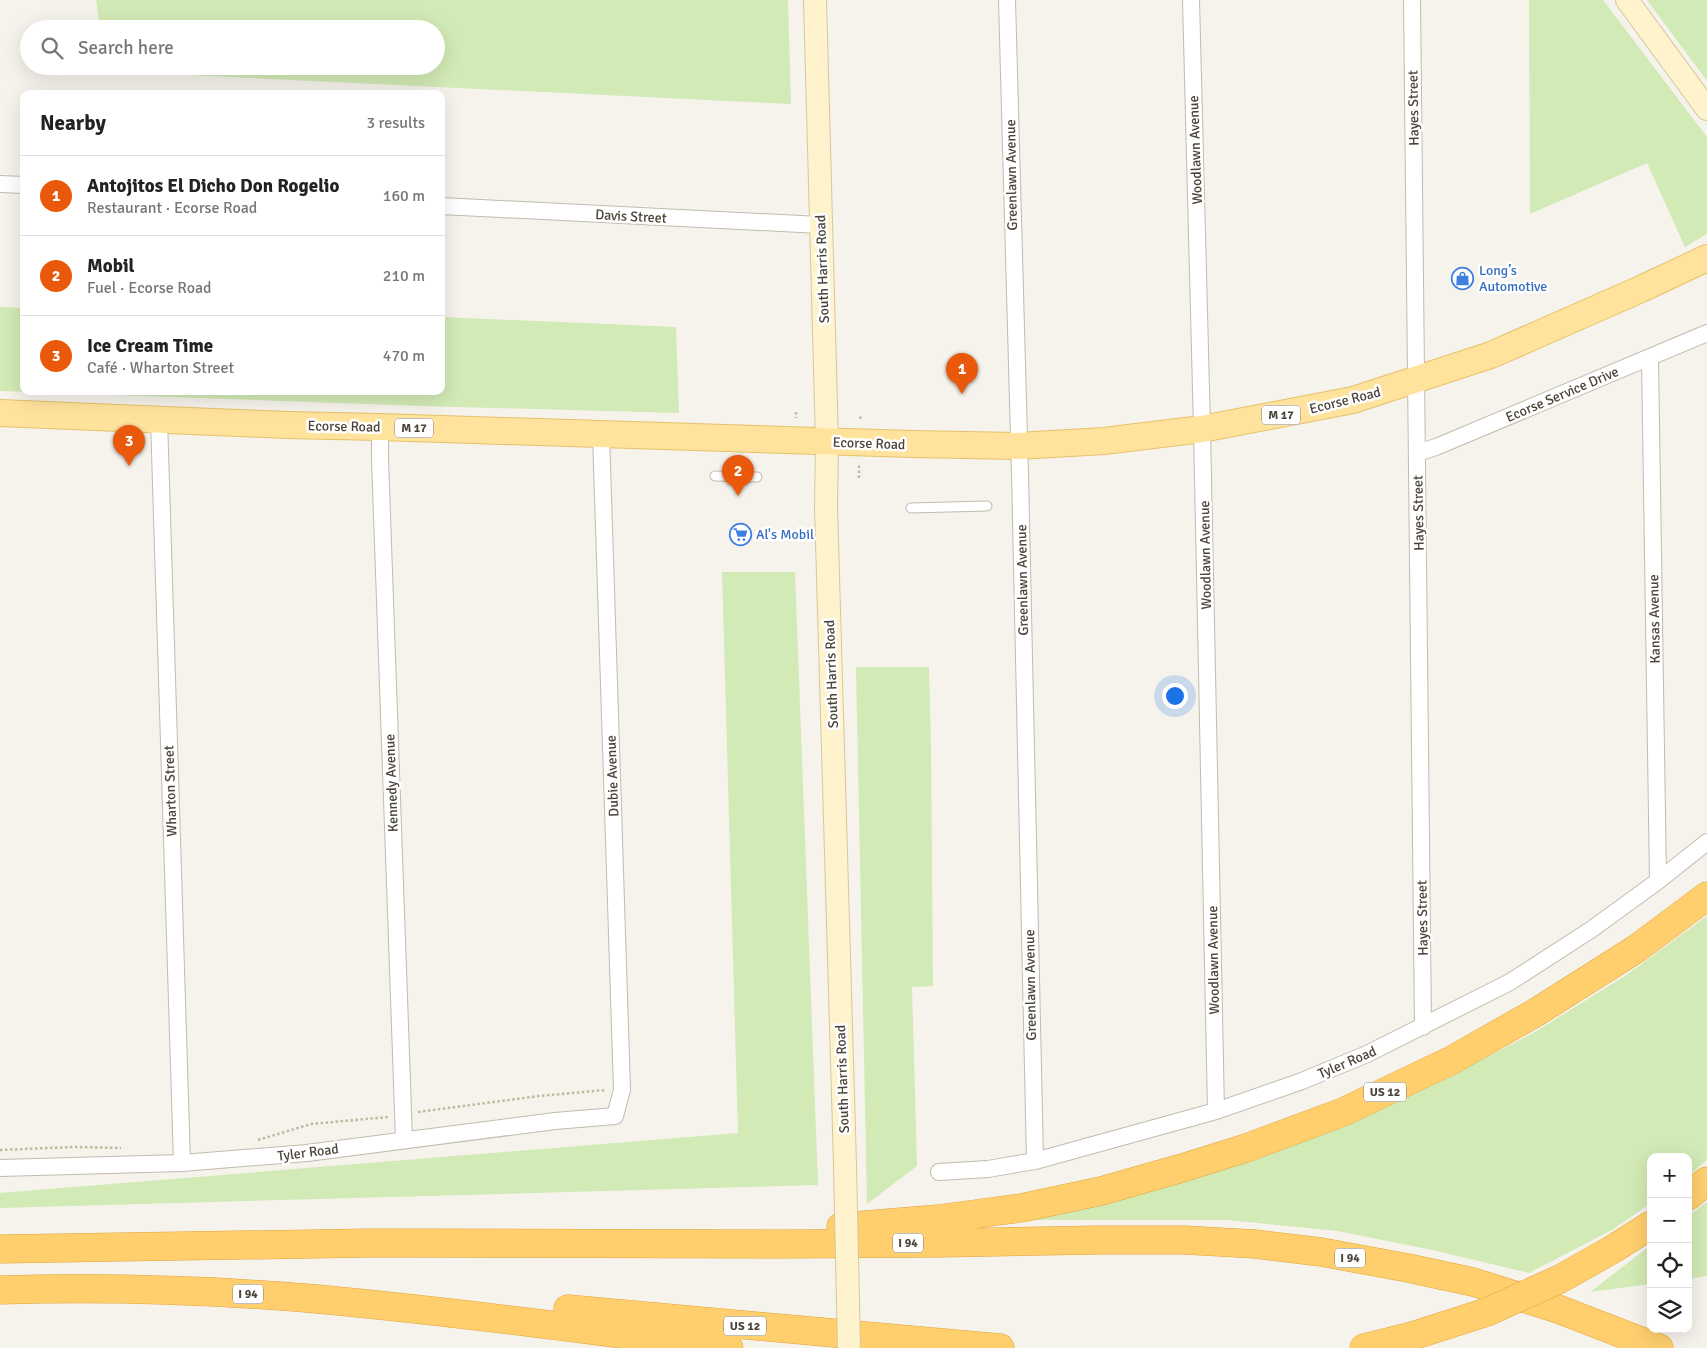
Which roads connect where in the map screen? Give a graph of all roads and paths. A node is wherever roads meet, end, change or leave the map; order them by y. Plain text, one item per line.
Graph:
1 (815, 0) edge
2 (1007, 0) edge
3 (1191, 0) edge
4 (1412, 0) edge
5 (1627, 0) edge
6 (1707, 109) edge
7 (0, 184) edge
8 (20, 185) edge
9 (445, 206) edge
10 (820, 225) junction
11 (1707, 258) edge
12 (1707, 333) edge
13 (1650, 358) junction
14 (1417, 380) junction
15 (796, 412) dead end
16 (0, 414) edge
17 (861, 414) dead end
18 (796, 418) dead end
19 (159, 419) junction
20 (860, 419) dead end
21 (380, 427) junction
22 (1202, 429) junction
23 (601, 434) junction
24 (827, 442) junction
25 (1018, 446) junction
26 (1417, 453) junction
27 (859, 465) dead end
28 (715, 476) dead end
29 (757, 478) dead end
30 (859, 478) dead end
31 (987, 506) dead end
32 (911, 508) dead end
33 (1707, 842) edge
34 (1658, 881) junction
35 (1707, 896) edge
36 (1423, 1027) junction
37 (612, 1090) dead end
38 (1216, 1111) junction
39 (403, 1115) junction
40 (615, 1116) joint
41 (404, 1139) junction
42 (250, 1142) dead end
43 (129, 1148) dead end
44 (0, 1150) edge
45 (1034, 1161) junction
46 (182, 1164) junction
47 (0, 1168) edge
48 (939, 1172) dead end
49 (1707, 1181) edge
50 (1692, 1193) edge
51 (1647, 1228) edge
52 (787, 1244) junction
53 (0, 1249) edge
54 (0, 1290) edge
55 (491, 1318) junction
56 (729, 1348) edge
57 (849, 1348) edge
58 (1000, 1348) edge
59 (1364, 1348) edge
60 (1659, 1348) edge

1 - 10 main road, South Harris Road
2 - 25 street, Greenlawn Avenue
3 - 22 street, Woodlawn Avenue
4 - 14 street, Hayes Street
5 - 6 main road
7 - 8 street
9 - 10 street, Davis Street
10 - 24 main road, South Harris Road
11 - 14 main road, Ecorse Road / M 17
12 - 13 street, Ecorse Service Drive
13 - 26 street, Ecorse Service Drive
13 - 34 street, Kansas Avenue
14 - 22 main road, Ecorse Road / M 17
14 - 26 street, Hayes Street
15 - 18 path
16 - 19 main road, Ecorse Road / M 17
17 - 20 path
19 - 21 main road, Ecorse Road / M 17
19 - 46 street, Wharton Street
21 - 23 main road, Ecorse Road / M 17
21 - 39 street, Kennedy Avenue
22 - 25 main road, Ecorse Road / M 17
22 - 38 street, Woodlawn Avenue
23 - 24 main road, Ecorse Road / M 17
23 - 40 street, Dubie Avenue
24 - 25 main road, Ecorse Road / M 17
24 - 57 main road, South Harris Road, bridge
25 - 45 street, Greenlawn Avenue
26 - 36 street, Hayes Street
27 - 30 path
28 - 29 lane
31 - 32 lane
33 - 34 street, Tyler Road
34 - 36 street, Tyler Road
35 - 52 highway, US 12
36 - 38 street, Tyler Road
37 - 39 path
38 - 45 street, Tyler Road
39 - 41 street, Kennedy Avenue
39 - 42 path
40 - 41 street, Tyler Road
41 - 46 street, Tyler Road
43 - 44 path
45 - 48 street, Tyler Road
46 - 47 street, Tyler Road
49 - 50 highway
51 - 59 highway, bridge
52 - 53 highway, I 94
52 - 60 highway, I 94
54 - 55 highway, I 94
55 - 56 highway, I 94
55 - 58 highway, US 12

